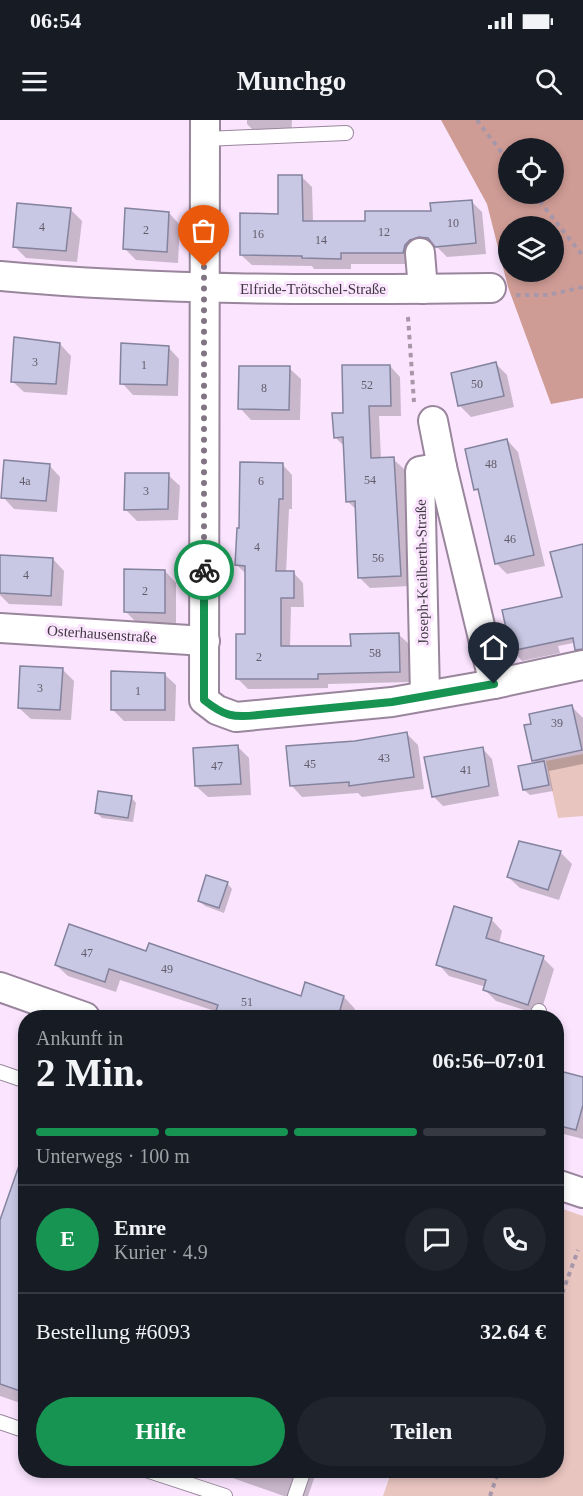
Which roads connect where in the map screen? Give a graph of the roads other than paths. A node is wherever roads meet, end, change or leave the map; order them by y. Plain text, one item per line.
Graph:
1 (205, 130) edge
2 (346, 133) dead end
3 (420, 253) dead end
4 (0, 276) edge
5 (204, 288) junction
6 (491, 288) road end
7 (414, 289) junction
8 (424, 417) road end
9 (442, 467) junction
10 (0, 628) edge
11 (205, 641) junction
12 (583, 665) edge
13 (494, 684) junction
14 (424, 695) junction
15 (0, 987) edge
16 (66, 1010) edge
17 (0, 1072) edge
18 (18, 1078) edge
19 (564, 1187) edge
20 (583, 1193) edge
21 (0, 1422) edge
22 (18, 1428) edge
23 (170, 1478) edge
24 (301, 1478) edge
25 (225, 1496) edge
26 (295, 1496) edge

1 - 2 lane
1 - 5 street
3 - 7 street
4 - 5 street, Elfride-Trötschel-Straße
5 - 7 street, Elfride-Trötschel-Straße
5 - 11 street
6 - 7 street, Elfride-Trötschel-Straße
8 - 9 street, Joseph-Keilberth-Straße
9 - 13 street, Joseph-Keilberth-Straße
9 - 14 street, Joseph-Keilberth-Straße
10 - 11 street, Osterhausenstraße
11 - 14 street
12 - 13 street
13 - 14 street
15 - 16 street
17 - 18 lane
19 - 20 street
21 - 22 lane
23 - 25 lane
24 - 26 lane

